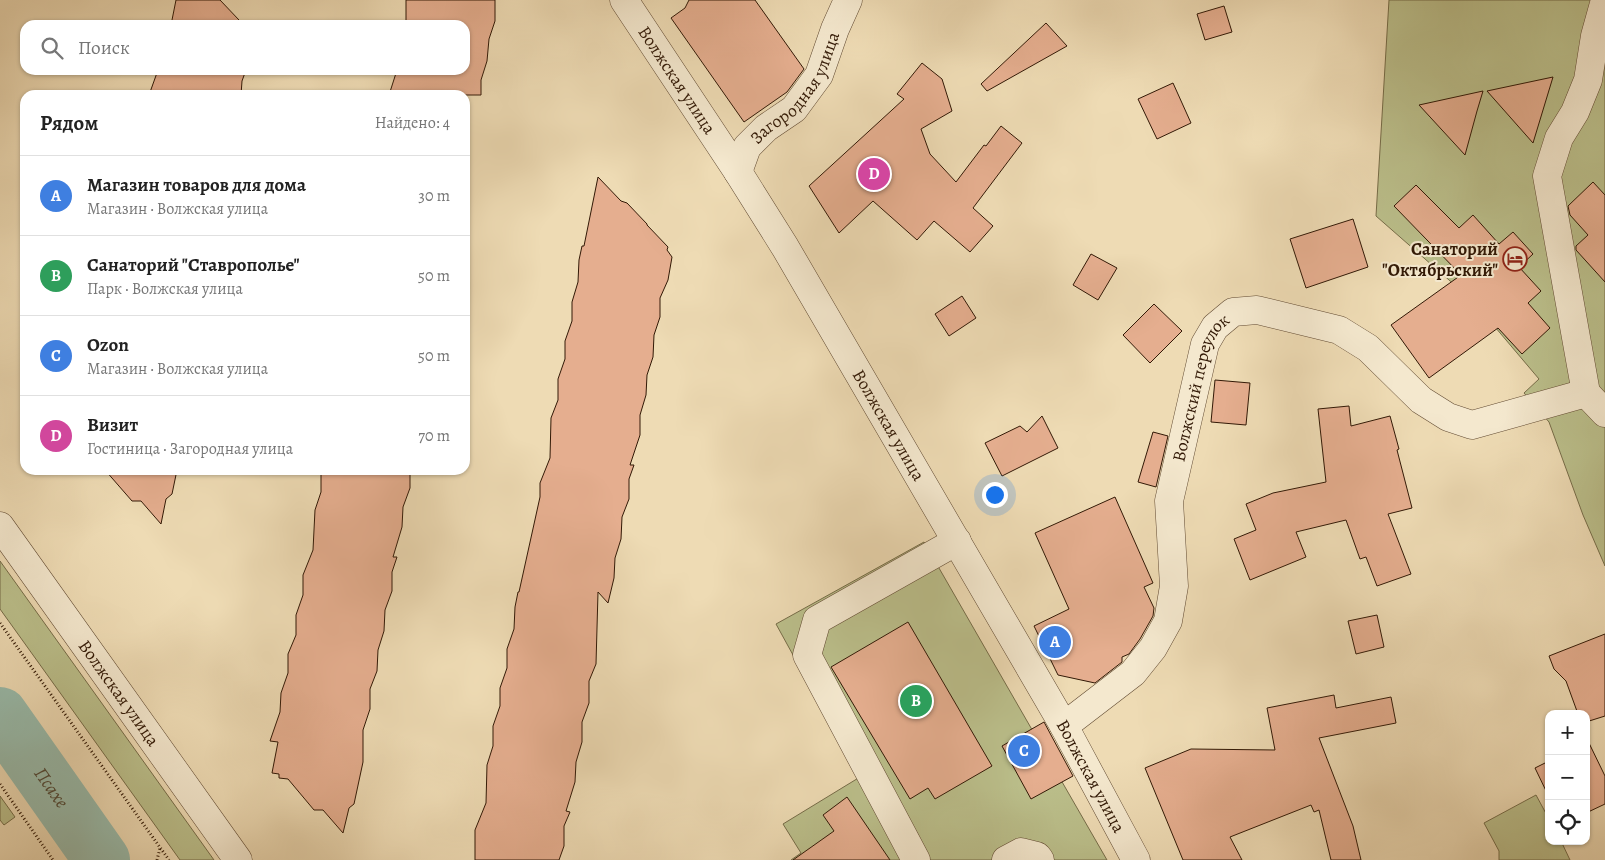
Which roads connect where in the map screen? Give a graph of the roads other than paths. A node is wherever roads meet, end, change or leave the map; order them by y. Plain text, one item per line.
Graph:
1 (624, 0) edge
2 (848, 0) edge
3 (1605, 0) edge
4 (738, 172) junction
5 (1586, 393) junction
6 (1605, 413) edge
7 (0, 526) edge
8 (957, 542) junction
9 (1064, 726) junction
10 (238, 860) edge
11 (916, 860) edge
12 (1006, 860) edge
13 (1040, 860) edge
14 (1136, 860) edge

1 - 4 street, Волжская улица
2 - 4 street, Загородная улица
3 - 5 street
4 - 8 street, Волжская улица
5 - 6 street
5 - 9 street, Волжский переулок
7 - 10 street, Волжская улица
8 - 9 street, Волжская улица
8 - 11 street
9 - 14 street, Волжская улица
12 - 13 street

